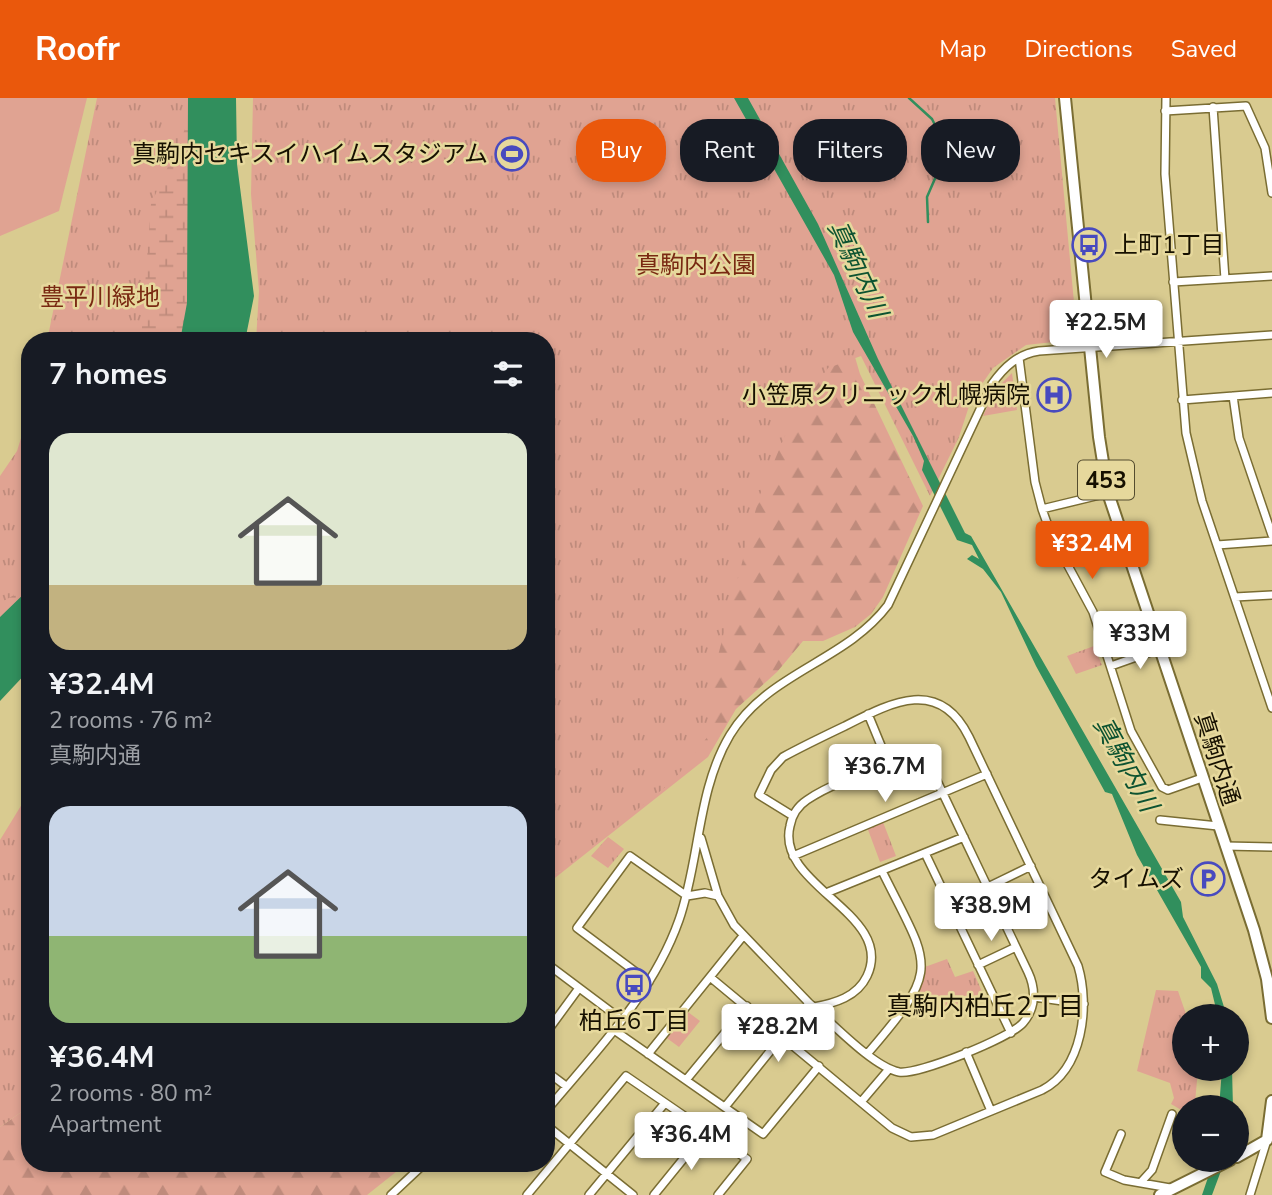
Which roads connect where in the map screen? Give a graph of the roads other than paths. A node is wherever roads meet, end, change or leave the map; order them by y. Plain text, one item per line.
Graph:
1 (1065, 98) edge
2 (1166, 98) edge
3 (1213, 107) junction
4 (1165, 111) junction
5 (1272, 193) edge
6 (1272, 276) edge
7 (1225, 279) junction
8 (1173, 282) junction
9 (1272, 335) edge
10 (1177, 341) junction
11 (1090, 347) junction
12 (1019, 358) junction
13 (1272, 393) edge
14 (1233, 396) junction
15 (1182, 400) junction
16 (1108, 493) junction
17 (1042, 509) junction
18 (1272, 535) edge
19 (1272, 541) edge
20 (1217, 545) junction
21 (1272, 595) edge
22 (1235, 597) junction
23 (1159, 649) junction
24 (1111, 666) junction
25 (1272, 708) edge
26 (868, 714) junction
27 (888, 765) junction
28 (987, 774) junction
29 (1202, 778) junction
30 (944, 795) junction
31 (793, 816) junction
32 (1160, 820) dead end
33 (1217, 825) junction
34 (700, 834) junction
35 (964, 837) junction
36 (1225, 846) junction
37 (1272, 847) edge
38 (925, 853) junction
39 (793, 856) junction
40 (1031, 866) junction
41 (882, 872) junction
42 (988, 887) junction
43 (826, 893) junction
44 (687, 896) junction
45 (718, 896) junction
46 (743, 936) junction
47 (1016, 947) junction
48 (978, 965) junction
49 (555, 970) edge
50 (710, 976) junction
51 (649, 982) junction
52 (579, 988) junction
53 (1034, 997) junction
54 (1084, 1004) junction
55 (812, 1005) junction
56 (747, 1006) junction
57 (1272, 1018) edge
58 (622, 1020) junction
59 (555, 1021) edge
60 (614, 1030) junction
61 (1011, 1033) junction
62 (783, 1035) junction
63 (966, 1052) junction
64 (867, 1053) junction
65 (648, 1054) junction
66 (819, 1066) junction
67 (889, 1069) junction
68 (555, 1078) edge
69 (686, 1080) junction
70 (566, 1086) junction
71 (555, 1100) edge
72 (1272, 1101) edge
73 (861, 1102) junction
74 (665, 1103) junction
75 (725, 1107) junction
76 (991, 1111) junction
77 (1172, 1114) dead end
78 (706, 1130) junction
79 (555, 1132) edge
80 (1121, 1134) dead end
81 (1267, 1140) junction
82 (569, 1143) junction
83 (1249, 1151) edge
84 (555, 1160) edge
85 (415, 1172) edge
86 (546, 1172) edge
87 (1205, 1172) edge
88 (605, 1174) junction
89 (1142, 1181) junction
90 (1170, 1188) junction
91 (391, 1195) edge
92 (527, 1195) edge
93 (589, 1195) edge
94 (633, 1195) edge
95 (654, 1195) edge
96 (718, 1195) edge
97 (1160, 1195) edge
98 (1250, 1195) edge

1 - 11 highway, 真駒内通 / 453
2 - 4 street
3 - 4 street
3 - 5 street
3 - 7 street
4 - 8 street
6 - 7 street
7 - 8 street
8 - 10 street
9 - 10 street
10 - 11 street
10 - 15 street
11 - 12 street
11 - 16 highway, 真駒内通 / 453
12 - 17 street
12 - 34 street
13 - 14 street
14 - 15 street
14 - 18 street
15 - 20 street
16 - 17 street
16 - 23 highway, 真駒内通 / 453
17 - 24 street
19 - 20 street
20 - 22 street
21 - 22 street
22 - 25 street
23 - 24 street
23 - 29 highway, 真駒内通 / 453
24 - 29 street
26 - 27 street
26 - 28 street
26 - 31 street
27 - 30 street
27 - 31 street
28 - 30 street
28 - 40 street
29 - 33 highway, 真駒内通 / 453
30 - 35 street
30 - 39 street
31 - 39 street
32 - 33 street
33 - 36 highway, 真駒内通 / 453
34 - 44 street
34 - 45 street
35 - 38 street
35 - 42 street
36 - 37 street
36 - 57 highway, 真駒内通 / 453
38 - 41 street
38 - 48 street
39 - 43 street
40 - 42 street
40 - 54 street
41 - 43 street
41 - 64 street
42 - 47 street
43 - 55 street
44 - 45 street
44 - 51 street
44 - 51 street
45 - 46 street
46 - 50 street
46 - 55 street
47 - 48 street
47 - 53 street
48 - 61 street
49 - 52 street
50 - 56 street
50 - 65 street
51 - 58 street
52 - 58 street
52 - 59 street
53 - 54 street
53 - 61 street
54 - 76 street
55 - 62 street
55 - 64 street
56 - 62 street
56 - 69 street
58 - 60 street
60 - 65 street
60 - 70 street
61 - 63 street
62 - 66 street
62 - 75 street
63 - 67 street
63 - 76 street
64 - 67 street
65 - 69 street
66 - 73 street
66 - 75 street
67 - 73 street
68 - 70 street
69 - 75 street
70 - 71 street
72 - 81 highway
73 - 76 street
74 - 78 street
74 - 82 street
74 - 88 street
77 - 89 street
78 - 95 street
78 - 96 street
79 - 82 street
80 - 89 street
81 - 83 highway
81 - 98 street
82 - 84 street
82 - 88 street
85 - 91 street
86 - 92 street
87 - 90 highway
88 - 93 street
88 - 94 street
89 - 90 street
90 - 97 highway

